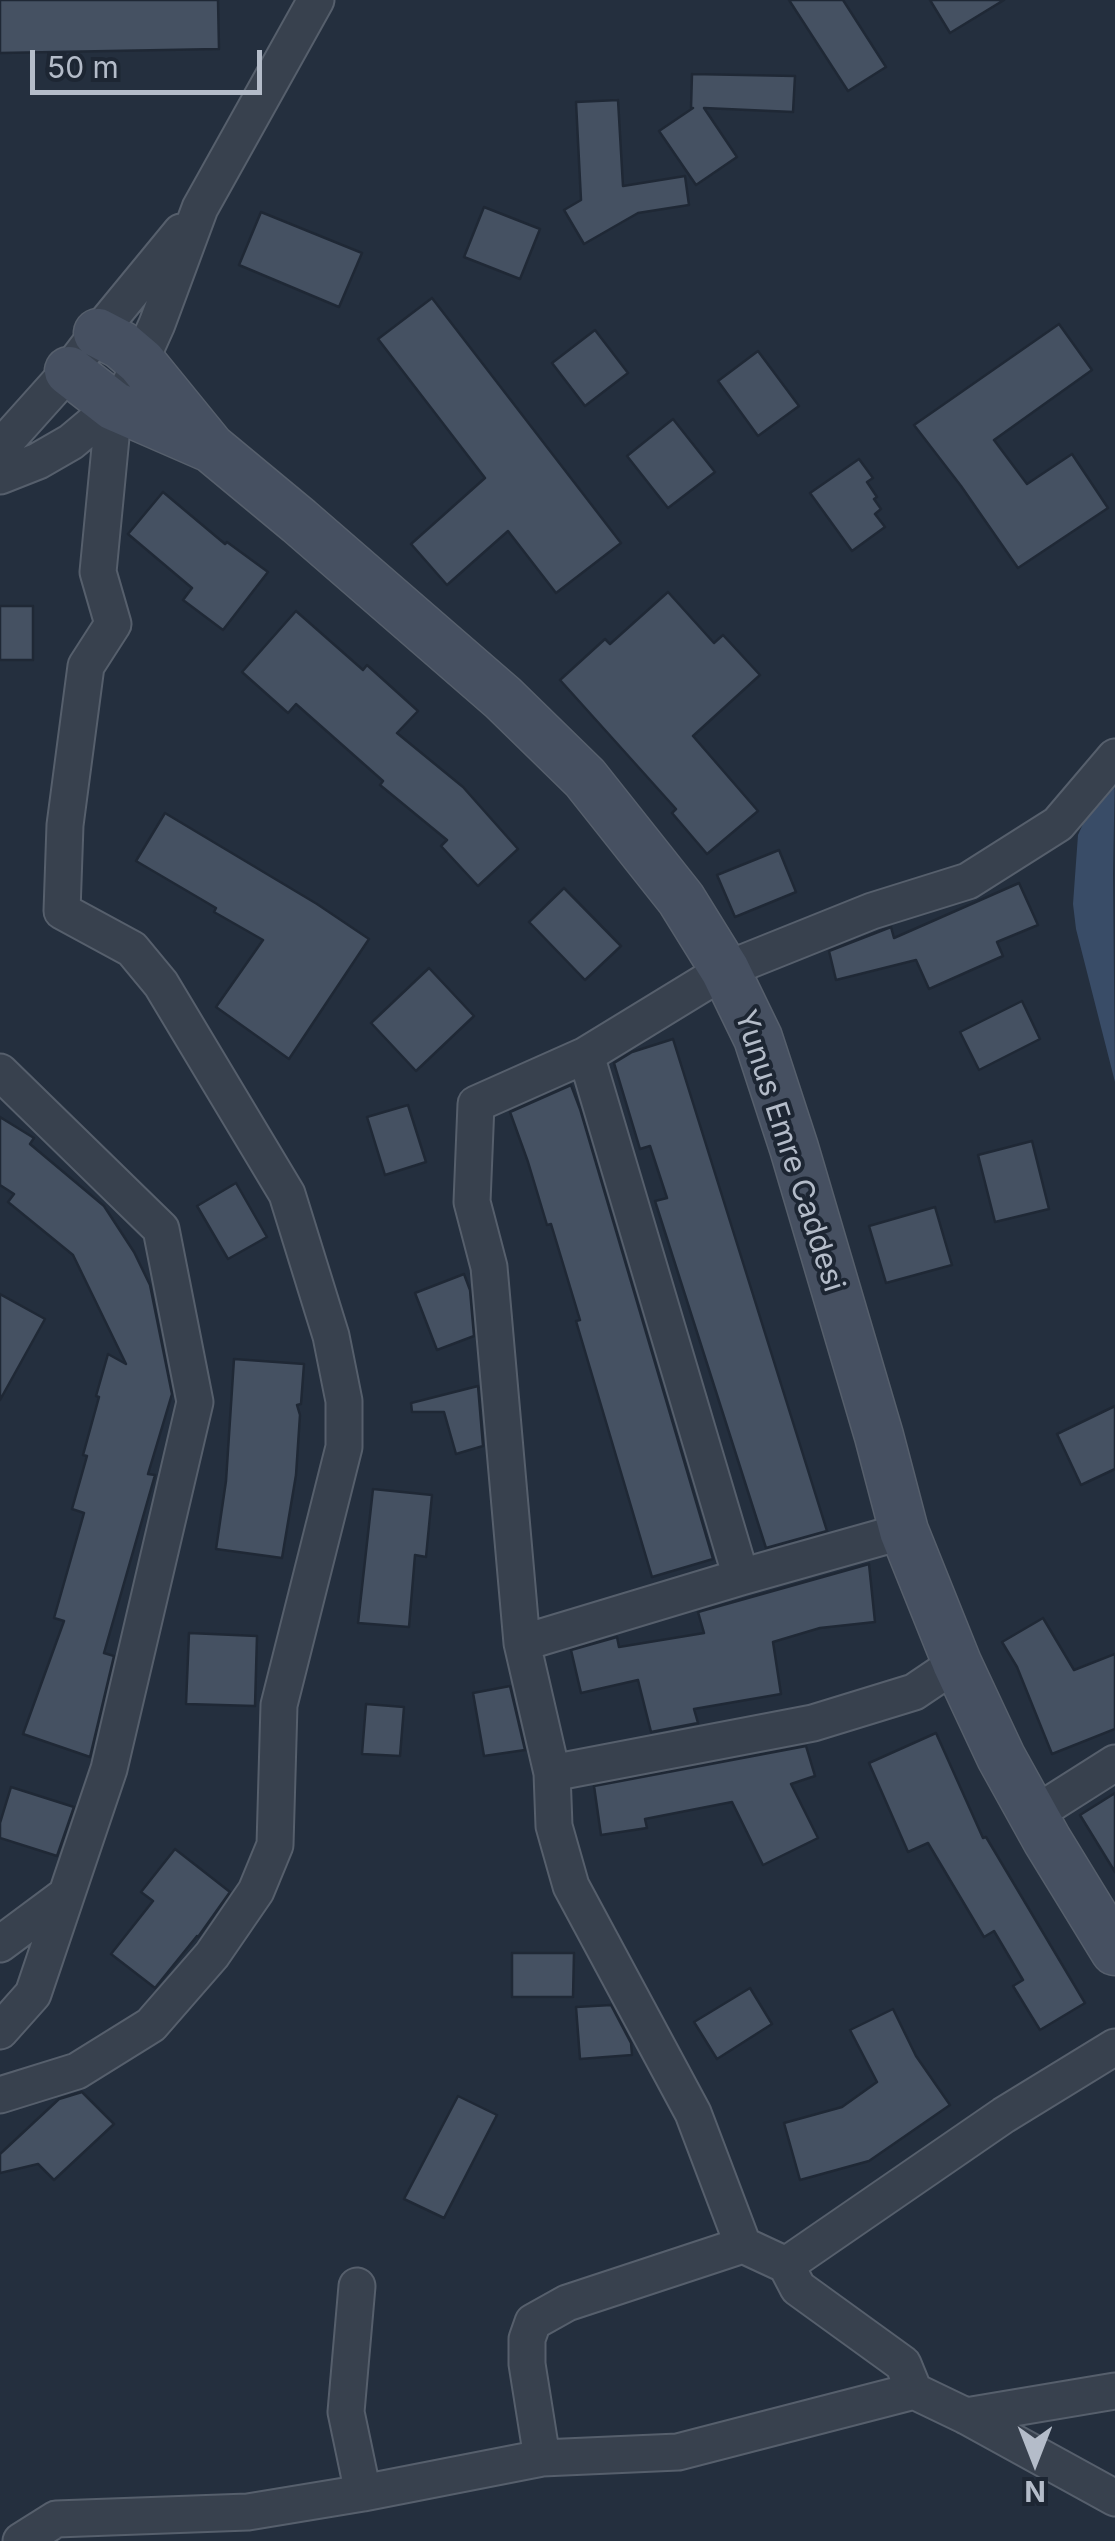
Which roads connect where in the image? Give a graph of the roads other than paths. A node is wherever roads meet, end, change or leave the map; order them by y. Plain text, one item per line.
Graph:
1 (316, 0) edge
2 (200, 208) junction
3 (98, 333) junction
4 (141, 362) junction
5 (69, 372) junction
6 (114, 406) junction
7 (0, 448) edge
8 (211, 448) junction
9 (0, 476) edge
10 (1115, 756) edge
11 (725, 970) junction
12 (586, 1056) junction
13 (0, 1072) edge
14 (904, 1531) junction
15 (741, 1576) junction
16 (522, 1644) junction
17 (957, 1663) junction
18 (1115, 1763) edge
19 (552, 1774) junction
20 (1033, 1815) junction
21 (66, 1895) junction
22 (0, 1944) edge
23 (1115, 1951) edge
24 (0, 2031) edge
25 (1115, 2047) edge
26 (0, 2094) edge
27 (743, 2245) junction
28 (786, 2265) junction
29 (357, 2286) dead end
30 (914, 2391) junction
31 (1115, 2391) edge
32 (966, 2416) junction
33 (542, 2458) junction
34 (363, 2494) junction
35 (1115, 2498) edge
36 (21, 2541) edge

1 - 2 street
2 - 3 street
2 - 4 street
3 - 4 street, Yunus Emre Caddesi
3 - 5 street
4 - 6 street
4 - 8 street, Yunus Emre Caddesi
5 - 6 street, Yunus Emre Caddesi
5 - 7 street
6 - 8 street, Yunus Emre Caddesi
6 - 9 street
6 - 26 street
8 - 11 street, Yunus Emre Caddesi
10 - 11 street
11 - 12 street
11 - 14 street, Yunus Emre Caddesi
12 - 15 street
12 - 16 street
13 - 21 street
14 - 15 street
14 - 17 street, Yunus Emre Caddesi
15 - 16 street
16 - 19 street
17 - 19 street
17 - 20 street, Yunus Emre Caddesi
18 - 20 street
19 - 27 street
20 - 23 street, Yunus Emre Caddesi
21 - 22 street
21 - 24 street
25 - 28 street
27 - 28 street
27 - 33 street
28 - 30 street
29 - 34 street
30 - 32 street
30 - 33 street
31 - 32 street
32 - 35 street
33 - 34 street
34 - 36 street

